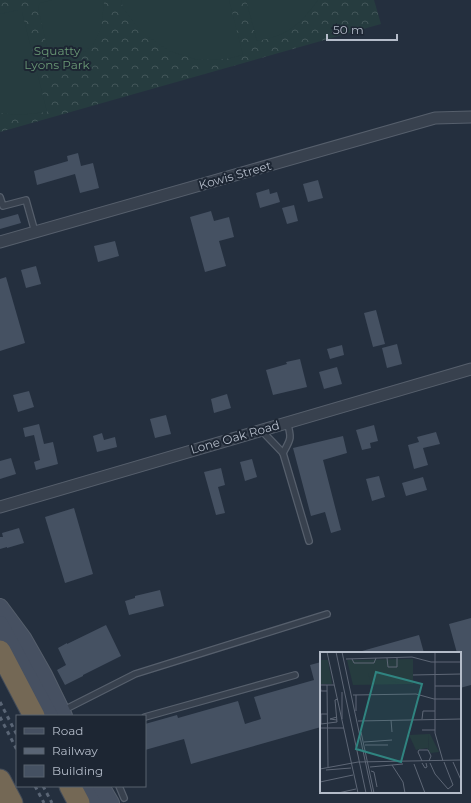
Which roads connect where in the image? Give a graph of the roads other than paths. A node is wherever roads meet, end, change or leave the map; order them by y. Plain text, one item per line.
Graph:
1 (471, 117) edge
2 (0, 197) edge
3 (35, 232) junction
4 (0, 242) edge
5 (471, 369) edge
6 (287, 422) junction
7 (260, 430) junction
8 (283, 453) junction
9 (0, 507) edge
10 (309, 541) dead end
11 (0, 606) edge
12 (327, 614) dead end
13 (0, 624) edge
14 (0, 651) edge
15 (295, 675) dead end
16 (58, 714) edge
17 (33, 715) edge
18 (146, 717) edge
19 (0, 780) edge
20 (72, 787) edge
21 (119, 787) edge
22 (91, 795) edge
23 (118, 801) edge
24 (12, 803) edge

1 - 3 street, Kowis Street
2 - 3 lane
3 - 4 street, Kowis Street
5 - 6 street, Lone Oak Road
6 - 7 street, Lone Oak Road
6 - 8 lane
7 - 8 lane
7 - 9 street, Lone Oak Road
8 - 10 lane
11 - 16 main road
12 - 16 lane
13 - 16 main road
14 - 17 highway
15 - 18 lane
19 - 24 highway
20 - 22 highway
21 - 23 lane
22 - 23 main road

